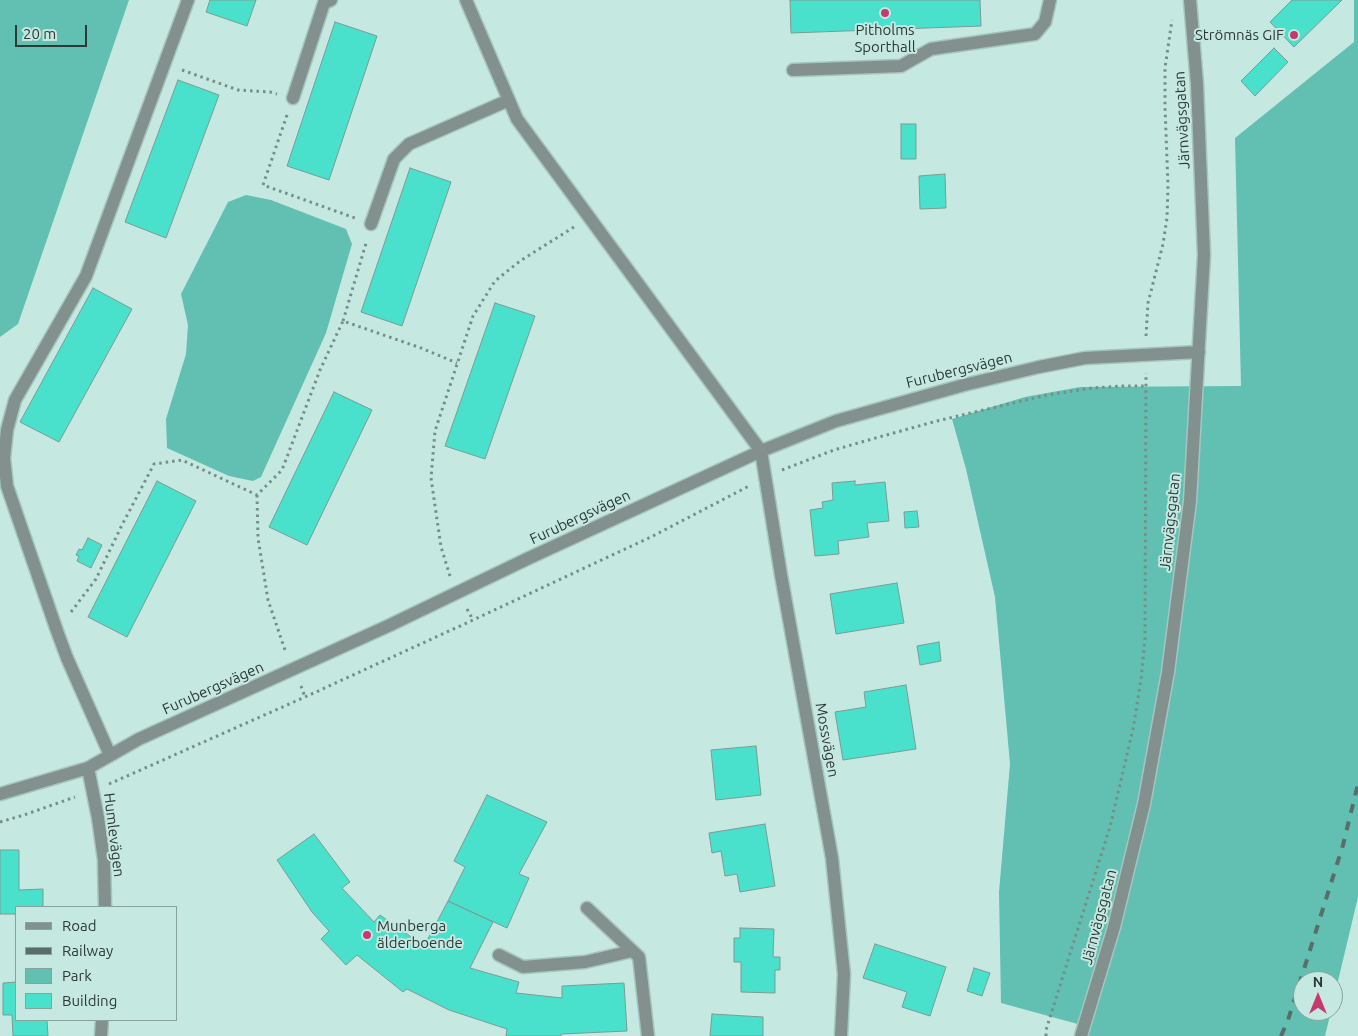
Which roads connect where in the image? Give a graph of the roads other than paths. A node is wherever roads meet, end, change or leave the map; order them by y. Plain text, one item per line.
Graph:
1 (188, 0) edge
2 (330, 0) edge
3 (466, 0) edge
4 (1050, 0) edge
5 (1190, 0) edge
6 (793, 70) dead end
7 (293, 98) road end
8 (509, 100) junction
9 (371, 224) road end
10 (1199, 352) junction
11 (761, 451) junction
12 (110, 755) junction
13 (88, 768) junction
14 (0, 794) edge
15 (105, 906) edge
16 (587, 908) dead end
17 (632, 951) junction
18 (499, 954) dead end
19 (102, 1021) edge
20 (102, 1036) edge
21 (648, 1036) edge
22 (841, 1036) edge
23 (1081, 1036) edge

1 - 12 street
2 - 7 street
3 - 8 street
4 - 6 street
5 - 10 street, Järnvägsgatan
8 - 9 street
8 - 11 street
10 - 11 street, Furubergsvägen
10 - 23 street, Järnvägsgatan
11 - 12 street, Furubergsvägen
11 - 22 street, Mossvägen
12 - 13 street, Furubergsvägen
13 - 14 street, Furubergsvägen
13 - 15 street, Humlevägen
16 - 17 street
17 - 18 street
17 - 21 street
19 - 20 street

